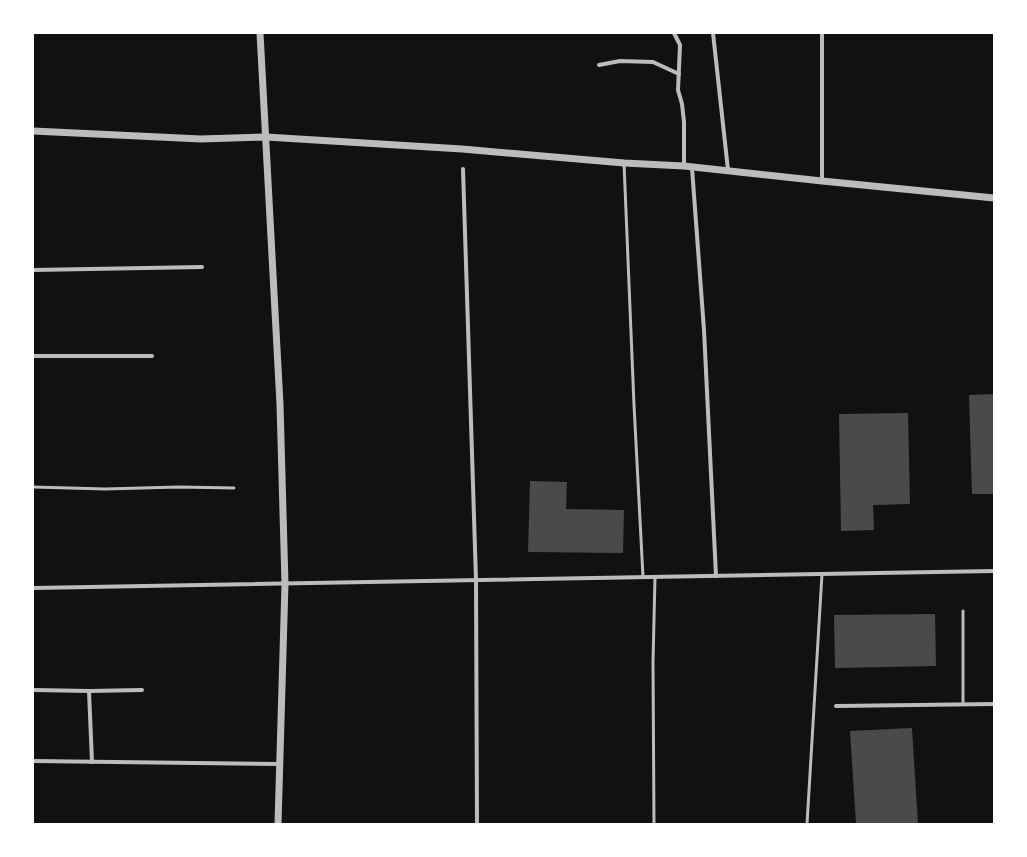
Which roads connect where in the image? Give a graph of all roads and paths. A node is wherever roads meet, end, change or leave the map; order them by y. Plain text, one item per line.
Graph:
1 (260, 33) edge
2 (674, 33) edge
3 (713, 33) edge
4 (822, 33) edge
5 (599, 65) dead end
6 (679, 74) junction
7 (33, 131) edge
8 (266, 137) junction
9 (624, 162) junction
10 (684, 166) junction
11 (692, 168) junction
12 (464, 169) dead end
13 (728, 170) junction
14 (822, 181) junction
15 (994, 198) edge
16 (202, 267) dead end
17 (33, 270) edge
18 (33, 356) edge
19 (152, 356) dead end
20 (33, 487) edge
21 (234, 488) dead end
22 (994, 571) edge
23 (822, 574) junction
24 (716, 576) junction
25 (643, 577) junction
26 (655, 577) junction
27 (476, 580) junction
28 (285, 584) junction
29 (33, 588) edge
30 (963, 611) dead end
31 (35, 690) dead end
32 (142, 690) dead end
33 (89, 691) junction
34 (963, 704) junction
35 (994, 704) edge
36 (836, 706) dead end
37 (33, 761) edge
38 (92, 762) junction
39 (279, 764) junction
40 (278, 824) edge
41 (477, 824) edge
42 (654, 824) edge
43 (807, 824) edge

1 - 8 street
2 - 6 street
3 - 13 street
4 - 14 street
5 - 6 street
6 - 10 street
7 - 8 street
8 - 9 street
8 - 28 street
9 - 10 street
9 - 25 lane
10 - 11 street
11 - 13 street
11 - 24 street
12 - 27 street
13 - 14 street
14 - 15 street
16 - 17 street
18 - 19 street
20 - 21 lane
22 - 23 street
23 - 24 street
23 - 43 lane
24 - 26 street
25 - 26 street
25 - 27 street
26 - 42 lane
27 - 28 street
27 - 41 street
28 - 29 street
28 - 39 street
30 - 34 lane
31 - 33 street
32 - 33 street
33 - 38 street
34 - 35 street
34 - 36 street
37 - 38 street
38 - 39 street
39 - 40 street

